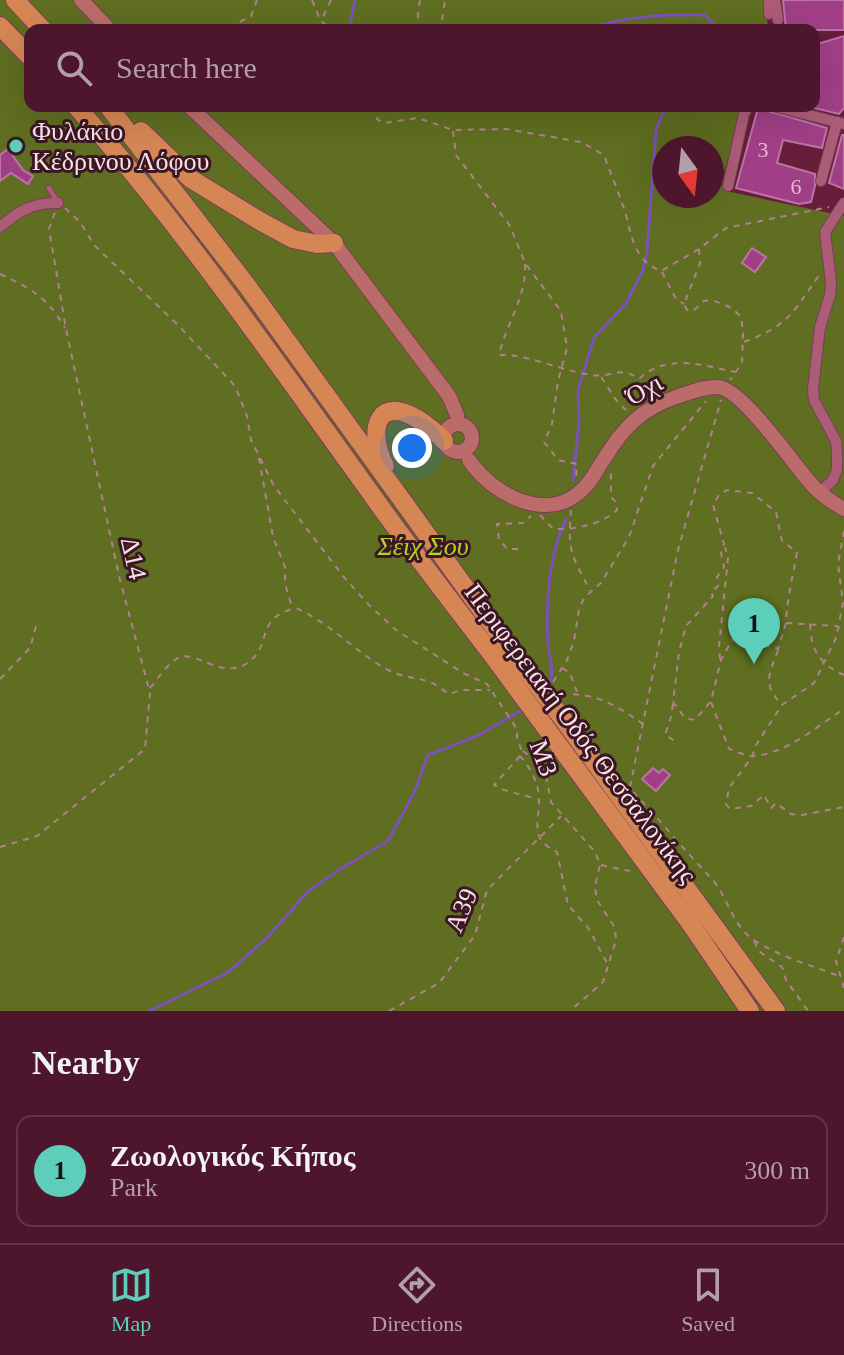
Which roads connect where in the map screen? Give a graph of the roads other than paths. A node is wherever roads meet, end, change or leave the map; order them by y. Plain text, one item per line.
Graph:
1 (81, 0) edge
2 (769, 0) edge
3 (775, 0) edge
4 (22, 7) edge
5 (38, 24) edge
6 (45, 24) edge
7 (104, 24) edge
8 (0, 26) edge
9 (24, 51) edge
10 (81, 112) edge
11 (113, 112) edge
12 (125, 112) edge
13 (195, 112) edge
14 (745, 112) edge
15 (797, 112) edge
16 (841, 123) edge
17 (821, 181) dead end
18 (728, 186) dead end
19 (49, 188) dead end
20 (58, 203) joint
21 (843, 204) edge
22 (0, 227) edge
23 (334, 243) junction
24 (459, 438) junction
25 (820, 492) junction
26 (401, 502) junction
27 (844, 509) edge
28 (507, 659) junction
29 (750, 1011) edge
30 (776, 1011) edge

1 - 7 main road
2 - 3 street
4 - 5 highway
4 - 6 highway
8 - 9 highway
10 - 28 highway, Περιφερειακή Οδός Θεσσαλονίκης
11 - 26 highway, Περιφερειακή Οδός Θεσσαλονίκης
12 - 23 highway
13 - 23 main road, Όχι
14 - 18 street
15 - 16 street
16 - 17 street
19 - 20 lane
20 - 22 street
21 - 25 street
23 - 24 main road, Όχι
24 - 25 main road, Όχι
24 - 26 highway
25 - 27 main road
26 - 28 highway, Περιφερειακή Οδός Θεσσαλονίκης
28 - 29 highway, Περιφερειακή Οδός Θεσσαλονίκης, bridge
28 - 30 highway, Περιφερειακή Οδός Θεσσαλονίκης, bridge

